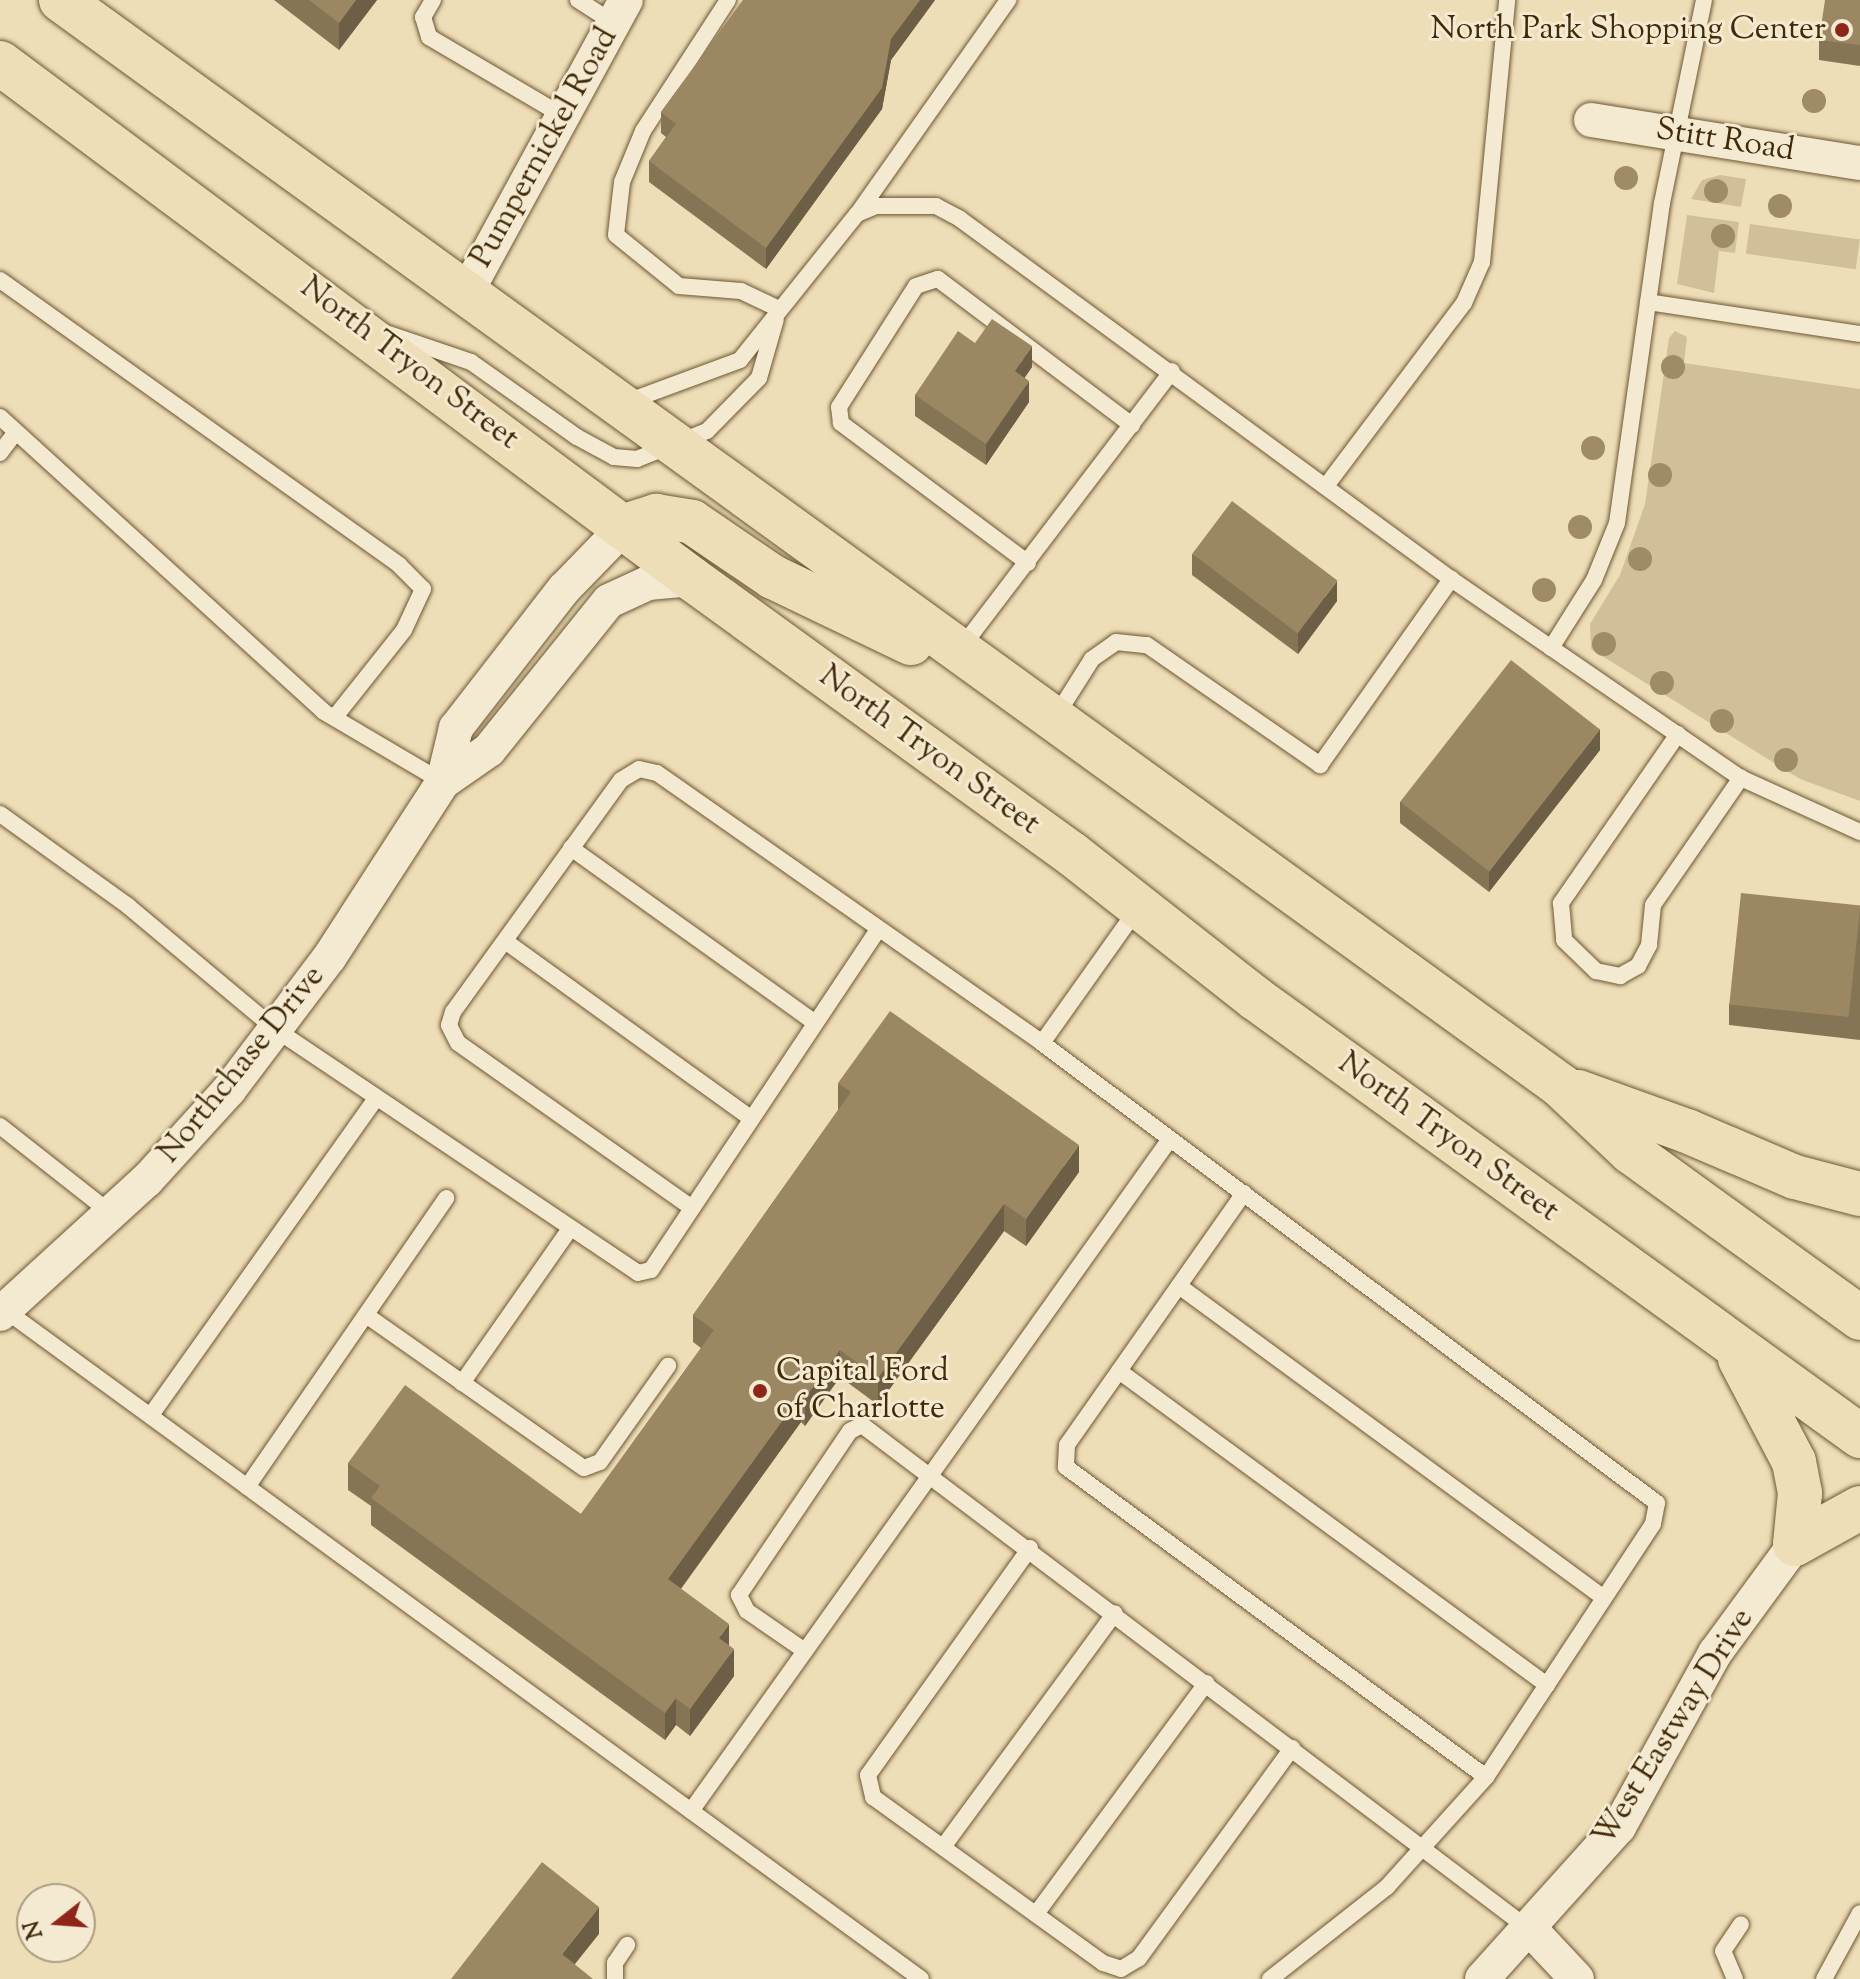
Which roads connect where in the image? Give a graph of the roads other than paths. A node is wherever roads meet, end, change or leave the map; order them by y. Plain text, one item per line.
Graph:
1 (61, 0) edge
2 (433, 0) edge
3 (578, 0) edge
4 (728, 0) edge
5 (1008, 0) edge
6 (1507, 0) edge
7 (1704, 0) edge
8 (620, 12) edge
9 (0, 63) edge
10 (563, 116) junction
11 (1591, 120) dead end
12 (1678, 134) junction
13 (1860, 163) edge
14 (857, 214) junction
15 (0, 280) edge
16 (464, 297) junction
17 (1648, 302) junction
18 (779, 309) junction
19 (350, 320) junction
20 (1860, 334) edge
21 (1172, 371) junction
22 (616, 405) junction
23 (0, 417) edge
24 (1132, 425) junction
25 (15, 433) junction
26 (671, 444) junction
27 (0, 453) edge
28 (1326, 486) junction
29 (625, 526) junction
30 (1028, 563) junction
31 (692, 579) junction
32 (1451, 579) junction
33 (1551, 648) junction
34 (958, 653) junction
35 (1010, 691) junction
36 (334, 718) junction
37 (1053, 721) junction
38 (1678, 734) junction
39 (1741, 778) junction
40 (443, 782) junction
41 (0, 814) edge
42 (1860, 832) edge
43 (571, 848) junction
44 (1139, 907) junction
45 (878, 930) junction
46 (505, 941) junction
47 (815, 1023) junction
48 (275, 1029) junction
49 (1042, 1043) junction
50 (1561, 1086) junction
51 (376, 1098) junction
52 (752, 1119) junction
53 (0, 1126) edge
54 (1170, 1139) junction
55 (1244, 1193) junction
56 (1860, 1194) edge
57 (446, 1198) dead end
58 (692, 1208) junction
59 (112, 1214) junction
60 (570, 1229) junction
61 (1179, 1286) junction
62 (3, 1312) edge
63 (366, 1315) junction
64 (1860, 1318) edge
65 (1731, 1344) junction
66 (668, 1366) dead end
67 (1119, 1371) junction
68 (462, 1383) junction
69 (151, 1415) junction
70 (1860, 1436) edge
71 (932, 1473) junction
72 (247, 1487) junction
73 (1860, 1508) edge
74 (1795, 1544) junction
75 (1030, 1548) junction
76 (1604, 1598) junction
77 (1115, 1613) junction
78 (805, 1651) junction
79 (1206, 1683) junction
80 (1547, 1685) junction
81 (1292, 1748) junction
82 (1486, 1777) junction
83 (691, 1811) junction
84 (943, 1847) junction
85 (1424, 1850) junction
86 (1860, 1913) edge
87 (1036, 1914) junction
88 (1741, 1924) dead end
89 (1531, 1930) junction
90 (627, 1945) dead end
91 (615, 1979) edge
92 (921, 1979) edge
93 (1270, 1979) edge
94 (1482, 1979) edge
95 (1577, 1979) edge
96 (1735, 1979) edge
97 (1824, 1979) edge

1 - 16 main road
2 - 10 lane
3 - 8 lane
4 - 18 lane
5 - 14 lane
6 - 28 lane
7 - 12 lane
8 - 10 street, Pumpernickel Road
9 - 19 main road, North Tryon Street
10 - 16 street, Pumpernickel Road
11 - 12 street, Stitt Road
12 - 13 street, Stitt Road
12 - 17 lane
14 - 18 lane
14 - 21 lane
15 - 36 lane
16 - 22 main road
17 - 20 lane
17 - 33 lane
18 - 22 lane
18 - 26 lane
19 - 26 lane
19 - 29 main road, North Tryon Street
21 - 24 lane
21 - 28 lane
22 - 26 main road
23 - 25 lane
24 - 30 lane
24 - 30 lane
25 - 27 lane
25 - 36 lane
26 - 34 main road
28 - 32 lane
29 - 31 main road, North Tryon Street
29 - 35 main road
29 - 40 street, Northchase Drive
30 - 34 lane
31 - 40 street, Northchase Drive
31 - 44 main road, North Tryon Street
32 - 33 lane
32 - 37 lane
33 - 38 lane
34 - 35 main road
35 - 37 main road
36 - 40 lane
37 - 50 main road
38 - 39 lane
38 - 39 lane
39 - 42 lane
40 - 48 street, Northchase Drive
41 - 48 lane
43 - 45 lane
43 - 46 lane
43 - 47 lane
44 - 49 lane
44 - 65 main road, North Tryon Street
45 - 47 lane
45 - 49 lane
46 - 52 lane
46 - 58 lane
47 - 52 lane
48 - 51 lane
48 - 59 street, Northchase Drive
49 - 54 lane
50 - 56 main road
50 - 64 main road
51 - 60 lane
51 - 69 lane
52 - 58 lane
53 - 59 lane
54 - 55 lane
54 - 71 lane
55 - 61 lane
55 - 76 lane
57 - 63 lane
58 - 60 lane
59 - 62 street, Northchase Drive
60 - 68 lane
61 - 67 lane
61 - 76 lane
62 - 69 lane
63 - 68 lane
63 - 72 lane
65 - 70 main road, North Tryon Street
65 - 74 main road
66 - 68 lane
67 - 80 lane
67 - 82 lane
69 - 72 lane
71 - 75 lane
71 - 78 lane
71 - 78 lane
72 - 83 lane
73 - 74 main road
74 - 89 street, West Eastway Drive
75 - 77 lane
75 - 84 lane
76 - 80 lane
77 - 79 lane
77 - 84 lane
78 - 83 lane
79 - 81 lane
79 - 87 lane
80 - 82 lane
81 - 85 lane
81 - 87 lane
82 - 85 lane
83 - 92 lane
84 - 87 lane
85 - 89 lane
85 - 93 lane
86 - 97 lane
88 - 96 lane
89 - 94 street, West Eastway Drive
89 - 95 street
90 - 91 lane

